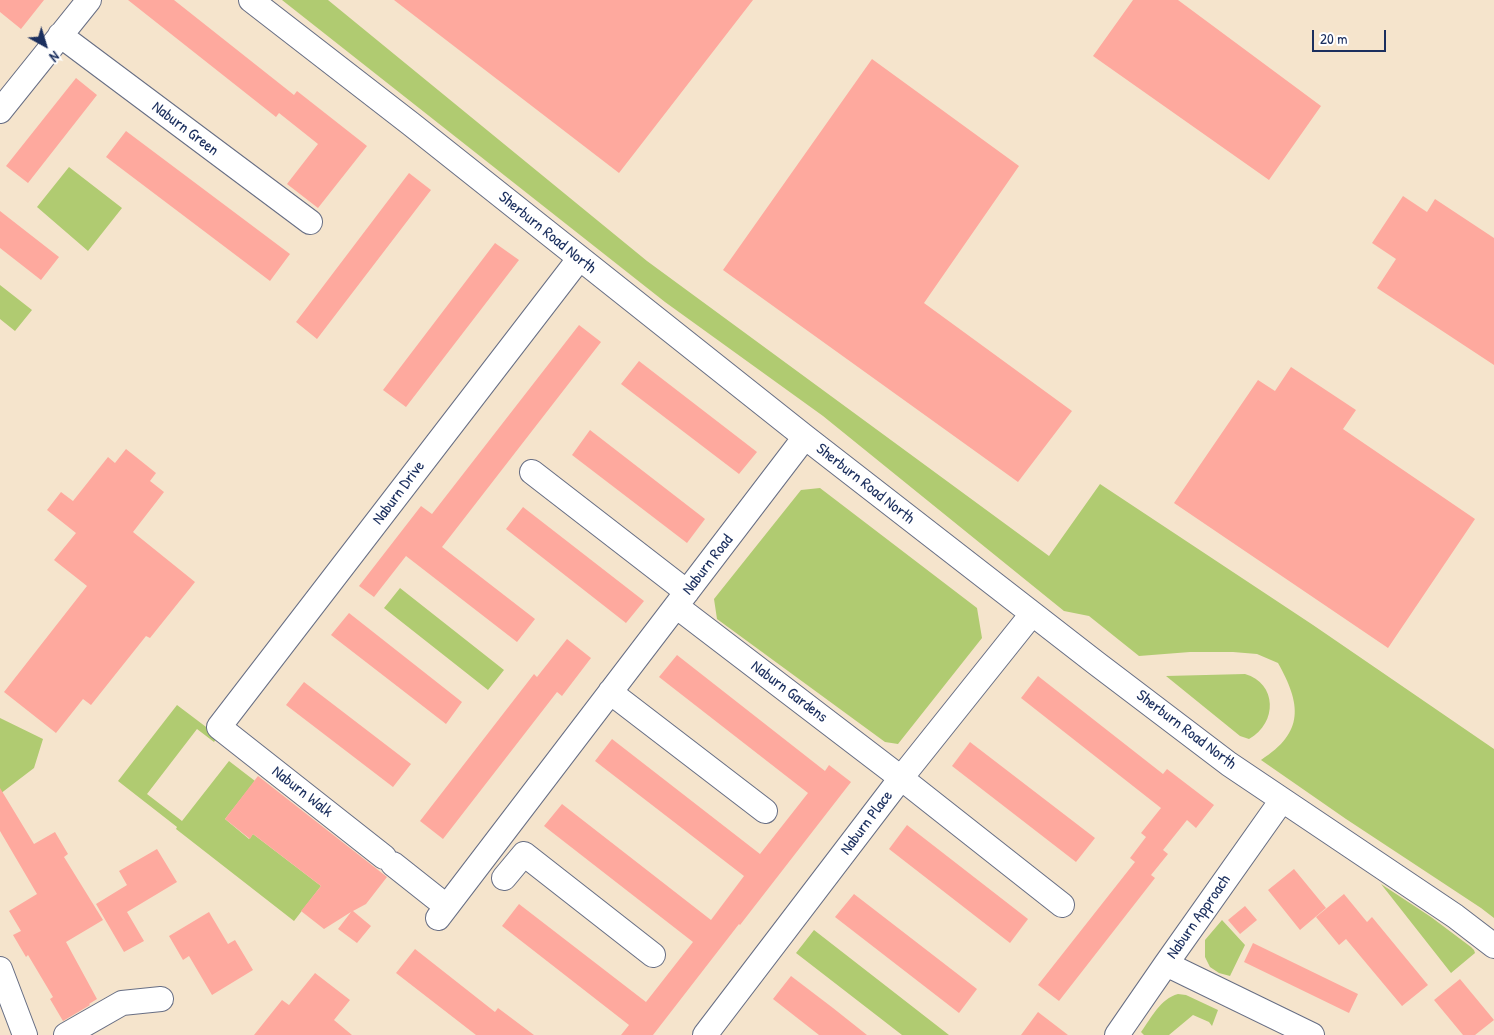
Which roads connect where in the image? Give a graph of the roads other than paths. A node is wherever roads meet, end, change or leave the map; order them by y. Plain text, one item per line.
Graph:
1 (89, 0) edge
2 (251, 0) edge
3 (60, 35) junction
4 (0, 111) edge
5 (310, 222) dead end
6 (580, 259) junction
7 (805, 438) junction
8 (532, 472) dead end
9 (682, 599) junction
10 (1032, 614) junction
11 (610, 692) junction
12 (219, 727) joint
13 (901, 778) junction
14 (1282, 800) junction
15 (765, 811) dead end
16 (504, 878) dead end
17 (1062, 905) dead end
18 (442, 912) joint
19 (1494, 946) edge
20 (653, 955) dead end
21 (1166, 964) junction
22 (0, 969) edge
23 (162, 999) dead end
24 (25, 1035) edge
25 (66, 1035) edge
26 (705, 1035) edge
27 (1117, 1035) edge
28 (1312, 1035) edge

1 - 3 street
2 - 6 street, Sherburn Road North
3 - 4 street
3 - 5 street, Naburn Green
6 - 7 street, Sherburn Road North
6 - 12 street, Naburn Drive
7 - 9 street, Naburn Road
7 - 10 street, Sherburn Road North
8 - 9 street, Naburn Gardens
9 - 11 street, Naburn Road
9 - 13 street, Naburn Gardens
10 - 13 street, Naburn Place
10 - 14 street, Sherburn Road North
11 - 15 street
11 - 18 street, Naburn Road
12 - 18 street, Naburn Walk
13 - 17 street, Naburn Gardens
13 - 26 street, Naburn Place
14 - 19 street, Sherburn Road North
14 - 21 street, Naburn Approach
16 - 20 street
21 - 27 street, Naburn Approach
21 - 28 street
22 - 24 street
23 - 25 street

